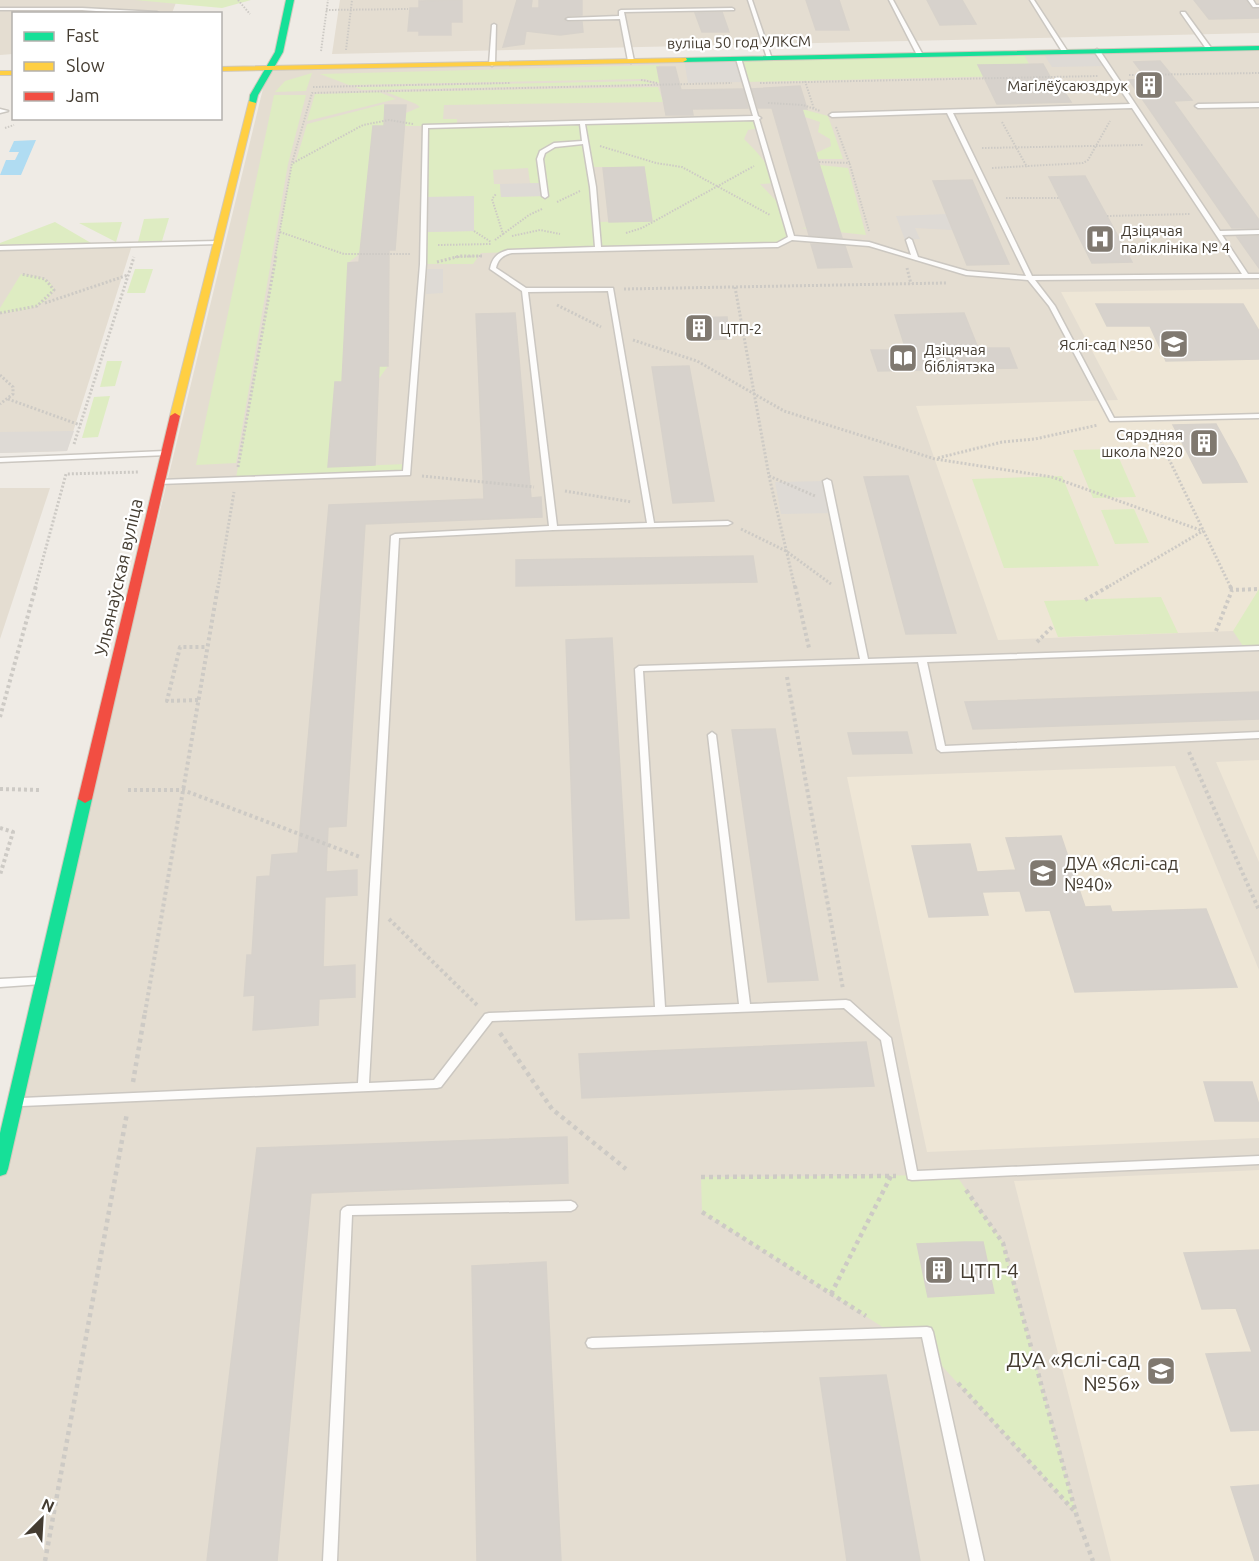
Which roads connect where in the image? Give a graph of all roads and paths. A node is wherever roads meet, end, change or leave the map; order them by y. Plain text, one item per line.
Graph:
1 (238, 0) edge
2 (290, 0) edge
3 (328, 0) edge
4 (352, 0) edge
5 (619, 0) edge
6 (750, 0) edge
7 (891, 0) edge
8 (1032, 0) edge
9 (1250, 0) edge
10 (1259, 6) edge
11 (0, 9) edge
12 (408, 9) dead end
13 (732, 9) dead end
14 (326, 10) junction
15 (351, 10) junction
16 (621, 11) junction
17 (138, 12) edge
18 (1183, 12) dead end
19 (250, 14) dead end
20 (622, 18) junction
21 (568, 19) dead end
22 (494, 25) dead end
23 (1259, 48) edge
24 (1209, 49) junction
25 (346, 50) dead end
26 (320, 51) dead end
27 (1097, 51) junction
28 (1065, 52) junction
29 (920, 55) junction
30 (770, 58) junction
31 (739, 59) junction
32 (631, 61) junction
33 (492, 64) junction
34 (268, 68) junction
35 (222, 69) edge
36 (1259, 73) edge
37 (1113, 76) junction
38 (615, 81) dead end
39 (805, 81) junction
40 (514, 83) dead end
41 (746, 83) junction
42 (662, 85) junction
43 (313, 87) dead end
44 (768, 103) dead end
45 (1259, 105) edge
46 (1118, 106) junction
47 (1133, 106) junction
48 (1198, 106) dead end
49 (814, 109) junction
50 (996, 111) junction
51 (950, 113) junction
52 (832, 116) junction
53 (758, 118) junction
54 (582, 122) junction
55 (14, 125) dead end
56 (425, 126) junction
57 (5, 128) dead end
58 (585, 142) junction
59 (1159, 144) junction
60 (1096, 146) junction
61 (1016, 147) junction
62 (967, 149) junction
63 (769, 158) junction
64 (819, 162) dead end
65 (292, 163) junction
66 (850, 163) junction
67 (1027, 167) junction
68 (976, 168) junction
69 (718, 185) junction
70 (496, 194) dead end
71 (545, 196) dead end
72 (991, 198) junction
73 (1059, 198) dead end
74 (1205, 214) junction
75 (1107, 216) dead end
76 (788, 226) junction
77 (280, 232) junction
78 (1259, 232) edge
79 (1218, 233) junction
80 (563, 235) dead end
81 (791, 238) junction
82 (870, 238) dead end
83 (909, 240) dead end
84 (217, 243) junction
85 (494, 243) dead end
86 (138, 244) junction
87 (598, 245) junction
88 (423, 246) junction
89 (0, 248) edge
90 (388, 254) dead end
91 (498, 256) junction
92 (915, 258) junction
93 (423, 266) junction
94 (21, 274) dead end
95 (1245, 274) junction
96 (128, 275) junction
97 (1259, 276) edge
98 (1029, 278) junction
99 (955, 283) dead end
100 (735, 287) junction
101 (611, 289) junction
102 (525, 290) junction
103 (39, 305) junction
104 (556, 305) dead end
105 (0, 313) edge
106 (619, 336) junction
107 (0, 375) edge
108 (753, 394) junction
109 (8, 399) junction
110 (0, 404) edge
111 (1259, 416) edge
112 (1150, 419) junction
113 (1112, 420) junction
114 (80, 425) junction
115 (166, 453) junction
116 (70, 458) junction
117 (935, 459) junction
118 (0, 460) edge
119 (66, 474) junction
120 (160, 476) junction
121 (769, 476) junction
122 (236, 478) junction
123 (827, 481) dead end
124 (832, 504) junction
125 (728, 523) dead end
126 (651, 525) junction
127 (553, 528) junction
128 (1203, 531) junction
129 (1259, 589) edge
130 (1232, 590) junction
131 (1085, 600) dead end
132 (1054, 625) dead end
133 (1216, 631) dead end
134 (1040, 638) dead end
135 (207, 647) junction
136 (1259, 648) edge
137 (921, 659) junction
138 (865, 662) junction
139 (813, 664) junction
140 (784, 665) junction
141 (198, 699) junction
142 (0, 717) edge
143 (712, 735) dead end
144 (1259, 735) edge
145 (1183, 738) junction
146 (0, 789) edge
147 (40, 789) dead end
148 (128, 790) dead end
149 (183, 790) junction
150 (0, 828) edge
151 (376, 863) junction
152 (0, 875) edge
153 (373, 904) junction
154 (1259, 910) edge
155 (43, 981) junction
156 (0, 983) edge
157 (846, 1004) junction
158 (745, 1008) junction
159 (660, 1011) junction
160 (489, 1017) junction
161 (363, 1088) junction
162 (130, 1097) junction
163 (15, 1102) junction
164 (1259, 1160) edge
165 (0, 1169) edge
166 (626, 1169) dead end
167 (956, 1174) junction
168 (891, 1176) junction
169 (912, 1176) junction
170 (701, 1177) dead end
171 (570, 1206) dead end
172 (702, 1212) dead end
173 (831, 1294) junction
174 (892, 1333) junction
175 (592, 1343) dead end
176 (932, 1355) junction
177 (1076, 1513) junction
178 (45, 1561) edge
179 (330, 1561) edge
180 (977, 1561) edge
181 (1093, 1561) edge

1 - 19 path
2 - 34 main road, Ульянаўская вуліца
3 - 14 path
4 - 15 path
5 - 16 lane
6 - 30 lane
7 - 29 lane
8 - 28 lane
9 - 10 lane
11 - 17 lane
12 - 15 path
13 - 16 lane
14 - 15 path
14 - 26 path
15 - 25 path
16 - 20 lane
18 - 24 lane
20 - 21 lane
20 - 32 lane
22 - 33 lane
23 - 24 main road, вуліца 50 год УЛКСМ
24 - 27 main road, вуліца 50 год УЛКСМ
27 - 28 main road, вуліца 50 год УЛКСМ
27 - 37 lane
28 - 29 main road, вуліца 50 год УЛКСМ
29 - 30 main road, вуліца 50 год УЛКСМ
30 - 31 main road, вуліца 50 год УЛКСМ
31 - 32 main road, вуліца 50 год УЛКСМ
31 - 41 lane
32 - 33 main road, вуліца 50 год УЛКСМ
33 - 34 main road, вуліца 50 год УЛКСМ
34 - 35 main road, вуліца 50 год УЛКСМ
34 - 84 main road, Ульянаўская вуліца
36 - 37 path
37 - 39 path
37 - 47 lane
38 - 42 path
39 - 41 path
39 - 49 path
40 - 43 path
41 - 42 path
41 - 53 lane
42 - 65 path
44 - 49 path
45 - 48 lane
46 - 47 lane
46 - 50 lane
46 - 60 path
47 - 59 lane
49 - 52 path
50 - 51 lane
50 - 61 path
51 - 52 lane
51 - 62 lane
52 - 66 path
53 - 54 lane
53 - 63 lane
54 - 56 lane
54 - 58 lane
55 - 57 path
56 - 65 path
56 - 88 lane
58 - 69 path
58 - 71 lane
58 - 87 lane
59 - 60 path
59 - 74 lane
60 - 61 path
60 - 67 path
61 - 62 path
61 - 67 path
62 - 68 lane
63 - 69 path
63 - 76 lane
64 - 66 path
65 - 77 path
66 - 82 path
67 - 68 path
68 - 72 lane
69 - 76 path
69 - 87 path
70 - 80 path
72 - 73 path
72 - 98 lane
74 - 75 path
74 - 79 lane
76 - 81 lane
77 - 90 path
77 - 122 path
78 - 79 lane
79 - 95 lane
81 - 87 lane
81 - 92 lane
83 - 92 lane
84 - 86 lane
84 - 115 main road, Ульянаўская вуліца
85 - 88 path
86 - 89 lane
86 - 96 path
87 - 91 lane
88 - 93 lane
91 - 93 path
91 - 102 lane
92 - 98 lane
93 - 122 lane
94 - 103 path
95 - 97 lane
95 - 98 lane
96 - 103 path
96 - 114 path
98 - 113 lane
99 - 100 path
100 - 101 path
100 - 108 path
101 - 102 lane
101 - 106 lane
102 - 127 lane
103 - 105 path
104 - 106 path
106 - 108 path
106 - 126 lane
107 - 109 path
108 - 117 path
108 - 121 path
109 - 110 path
109 - 114 path
111 - 112 lane
112 - 113 lane
112 - 128 path
113 - 117 path
114 - 116 path
115 - 116 lane
115 - 120 main road, Ульянаўская вуліца
116 - 118 lane
116 - 119 path
117 - 128 path
119 - 120 path
119 - 142 path
120 - 122 lane
120 - 155 main road, Ульянаўская вуліца
121 - 124 path
121 - 139 path
122 - 135 path
123 - 124 lane
124 - 138 lane
125 - 126 lane
126 - 127 lane
127 - 151 lane
128 - 130 path
128 - 131 path
129 - 130 path
130 - 133 path
132 - 134 path
135 - 141 path
135 - 141 path
136 - 137 lane
137 - 138 lane
137 - 145 lane
138 - 139 lane
139 - 140 lane
140 - 157 path
140 - 159 lane
141 - 149 path
143 - 158 lane
144 - 145 lane
145 - 154 path
146 - 147 path
148 - 149 path
149 - 151 path
149 - 162 path
150 - 152 path
151 - 153 lane
153 - 160 path
153 - 161 lane
155 - 156 lane
155 - 163 main road, Ульянаўская вуліца
157 - 158 lane
157 - 169 lane
158 - 159 lane
159 - 160 lane
160 - 161 lane
160 - 166 path
161 - 162 lane
162 - 163 lane
162 - 178 path
163 - 165 main road, Ульянаўская вуліца
164 - 167 lane
167 - 169 lane
167 - 177 path
168 - 169 path
168 - 170 path
168 - 173 path
171 - 179 lane
172 - 173 path
173 - 174 path
174 - 175 lane
174 - 176 lane
176 - 177 path
176 - 180 lane
177 - 181 path

